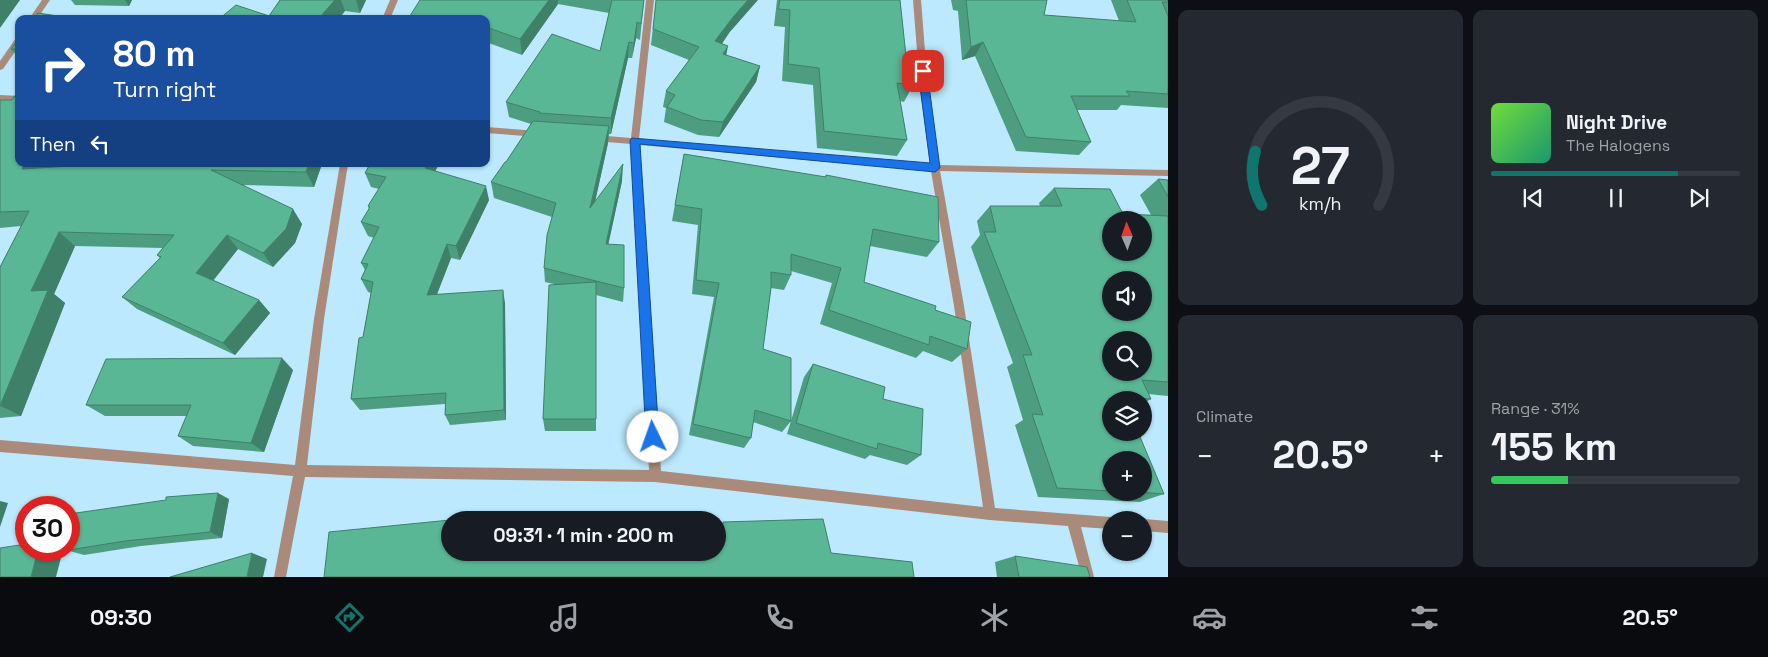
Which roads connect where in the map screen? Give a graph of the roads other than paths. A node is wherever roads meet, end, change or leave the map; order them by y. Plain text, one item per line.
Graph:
1 (46, 0) edge
2 (394, 0) edge
3 (650, 0) edge
4 (917, 0) edge
5 (36, 15) edge
6 (388, 15) edge
7 (15, 46) edge
8 (0, 67) edge
9 (0, 98) edge
10 (15, 99) edge
11 (490, 130) edge
12 (548, 134) edge
13 (586, 137) edge
14 (635, 140) junction
15 (344, 167) edge
16 (935, 168) junction
17 (1168, 173) edge
18 (0, 446) edge
19 (300, 471) junction
20 (655, 476) junction
21 (990, 514) junction
22 (1073, 520) junction
23 (1102, 522) edge
24 (1152, 526) edge
25 (1168, 527) edge
26 (280, 577) edge
27 (1088, 577) edge

1 - 5 street
2 - 6 street
3 - 14 street
4 - 16 street
7 - 8 street
9 - 10 street
11 - 12 street
13 - 14 street
14 - 16 street
14 - 20 street
15 - 19 street
16 - 17 street
16 - 21 street
18 - 19 street
19 - 20 street
19 - 26 street
20 - 21 street
21 - 22 street
22 - 23 street
22 - 27 street
24 - 25 street

